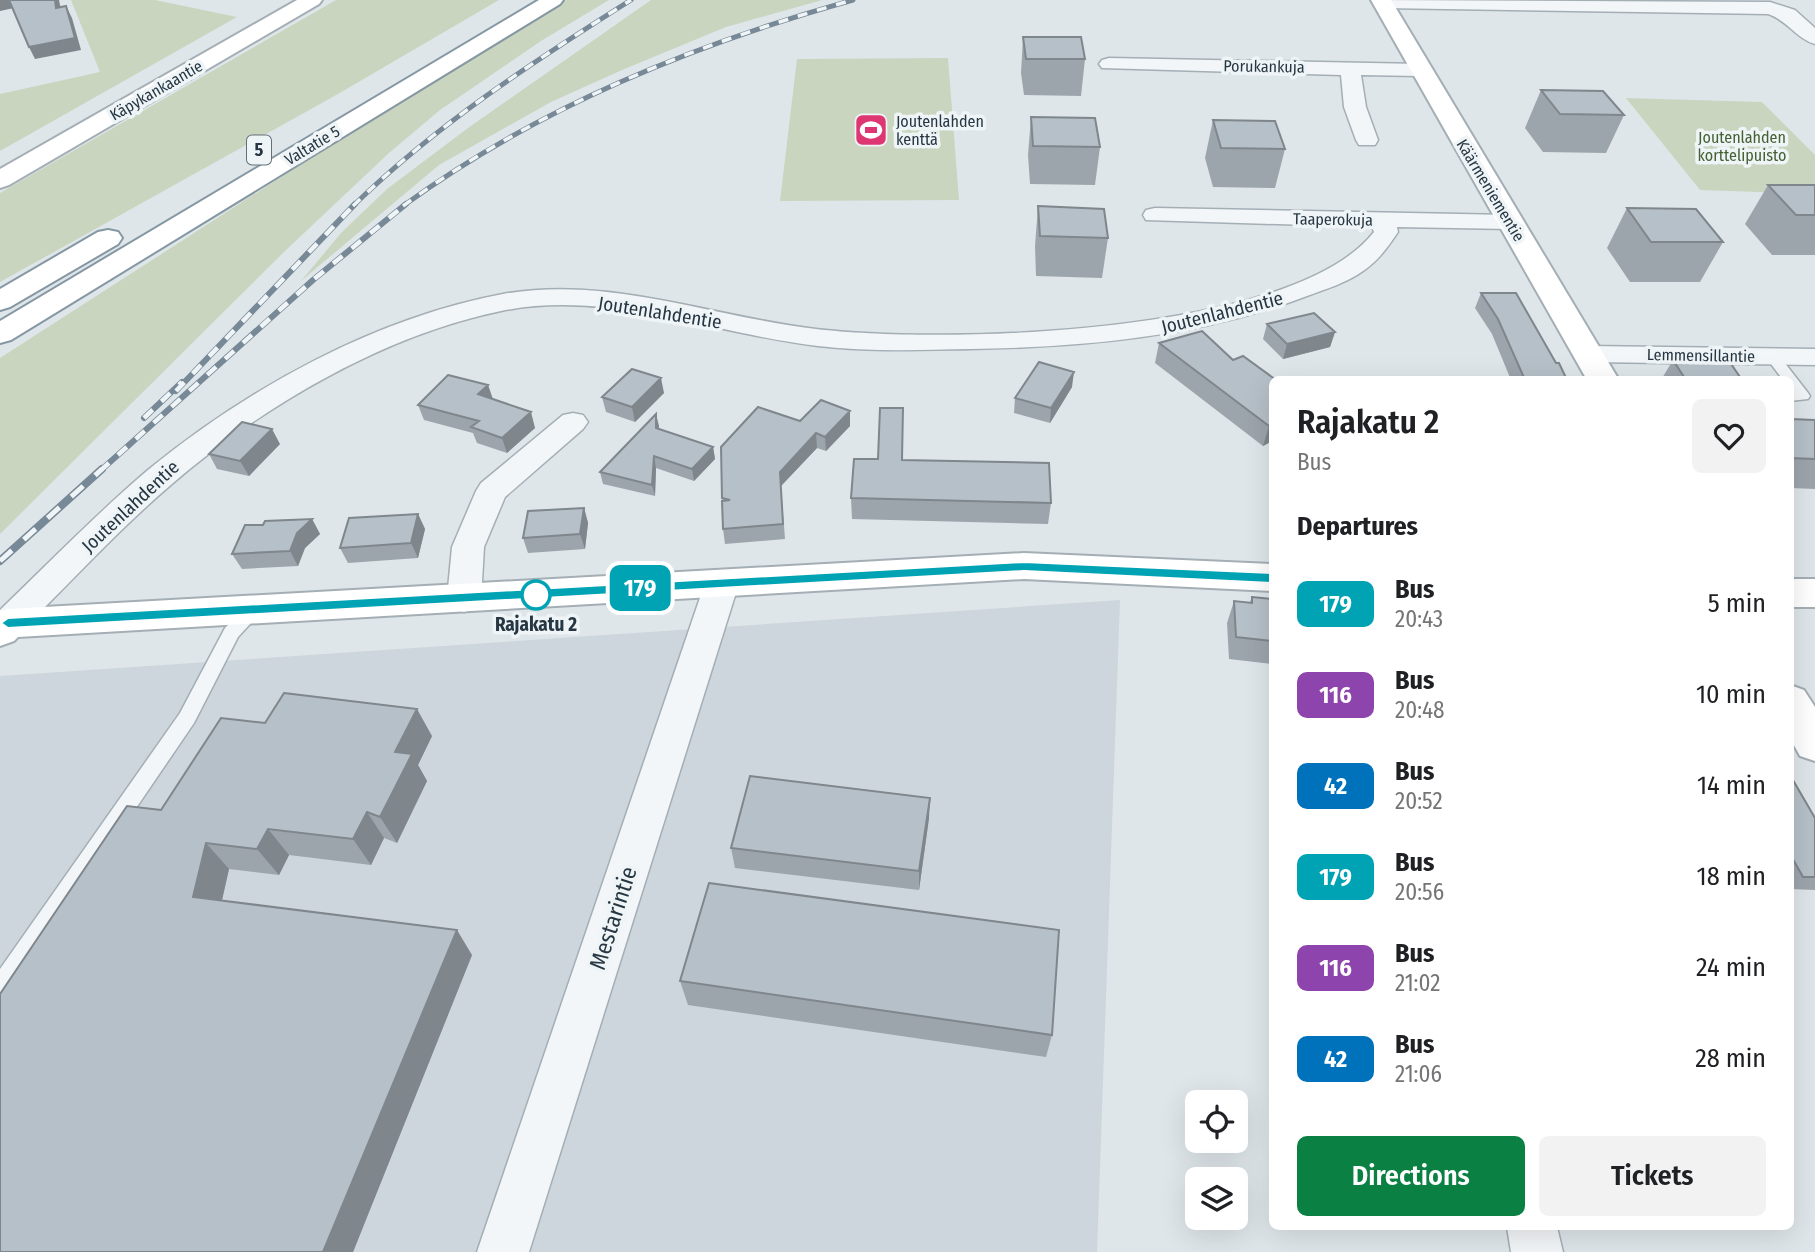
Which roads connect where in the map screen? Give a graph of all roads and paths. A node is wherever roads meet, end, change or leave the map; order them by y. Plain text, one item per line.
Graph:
1 (312, 0) edge
2 (519, 0) edge
3 (552, 0) edge
4 (1381, 1) edge
5 (1815, 38) edge
6 (1109, 64) dead end
7 (1350, 68) junction
8 (1420, 70) junction
9 (1367, 140) dead end
10 (229, 168) dead end
11 (2, 177) edge
12 (1156, 215) dead end
13 (1382, 220) junction
14 (1510, 222) junction
15 (133, 224) dead end
16 (0, 301) edge
17 (0, 334) edge
18 (1588, 354) junction
19 (1772, 356) junction
20 (1815, 357) edge
21 (1601, 376) edge
22 (1787, 376) edge
23 (1794, 385) edge
24 (1794, 396) edge
25 (573, 422) dead end
26 (1269, 578) edge
27 (722, 583) junction
28 (1794, 593) edge
29 (1815, 593) edge
30 (464, 599) junction
31 (252, 612) junction
32 (4, 627) edge
33 (1794, 708) edge
34 (1815, 744) edge
35 (0, 988) edge
36 (1533, 1230) edge
37 (503, 1252) edge
38 (1537, 1252) edge

1 - 11 main road, Käpykankaantie
2 - 10 main road, Valtatie 5 / 5
3 - 17 main road, Valtatie 5 / 5
4 - 5 street
4 - 8 main road, Käärmeniementie
6 - 7 street, Porukankuja
7 - 8 street, Porukankuja
7 - 9 street
8 - 14 main road, Käärmeniementie
12 - 13 street, Taaperokuja
13 - 14 street, Taaperokuja
13 - 32 street, Joutenlahdentie
14 - 18 main road, Käärmeniementie
15 - 16 main road
18 - 19 street, Lemmensillantie
18 - 21 main road, Käärmeniementie
19 - 20 street, Lemmensillantie
19 - 22 lane
23 - 24 lane
25 - 30 street
26 - 27 main road
27 - 30 main road
27 - 37 street, Mestarintie
28 - 29 main road
30 - 31 main road
31 - 32 main road
31 - 35 lane
33 - 34 main road
36 - 38 street

